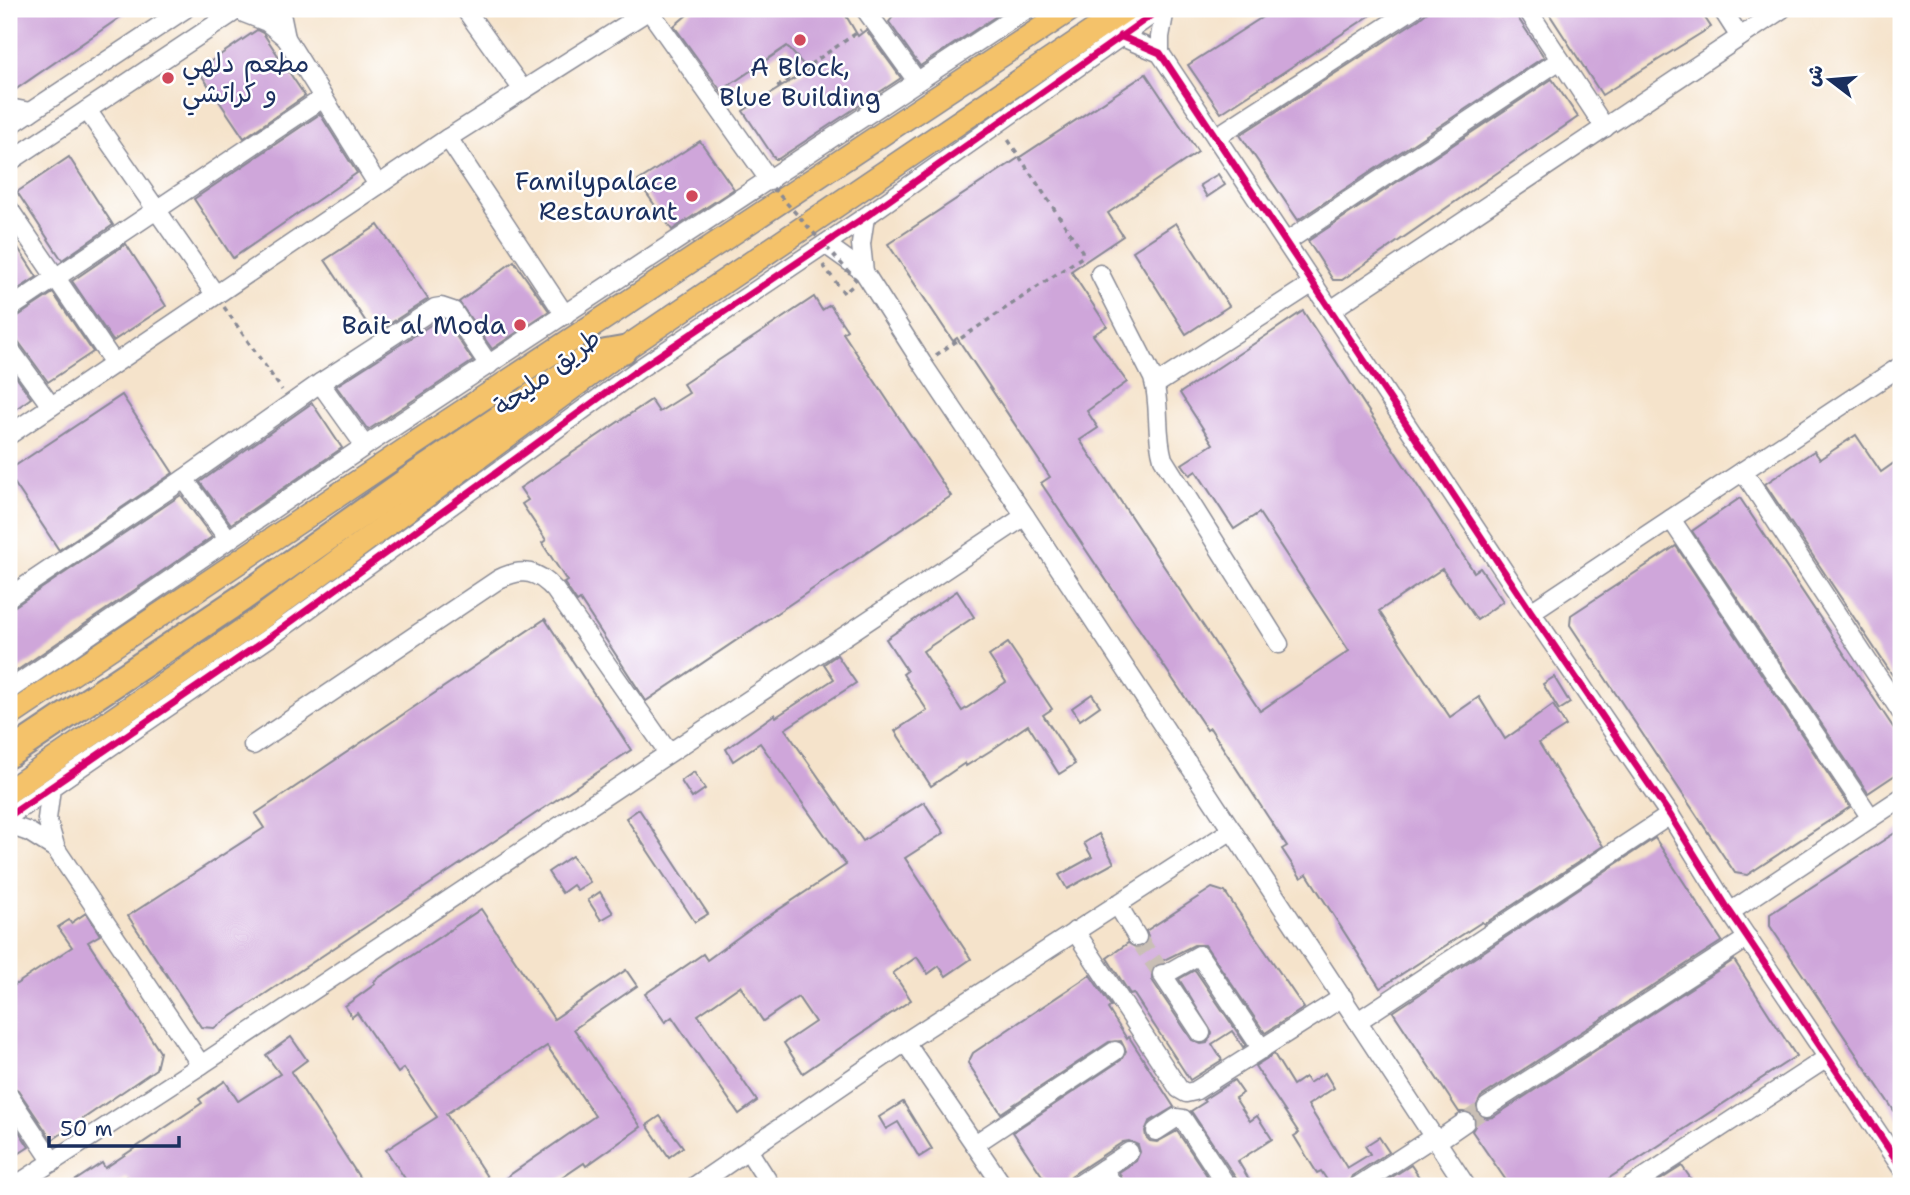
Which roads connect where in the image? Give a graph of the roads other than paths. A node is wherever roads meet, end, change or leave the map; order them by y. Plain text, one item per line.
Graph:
1 (185, 9) edge
2 (267, 9) edge
3 (280, 9) edge
4 (465, 9) edge
5 (1027, 9) edge
6 (1071, 9) edge
7 (1126, 9) edge
8 (1163, 9) edge
9 (1413, 9) edge
10 (1527, 9) edge
11 (1539, 9) edge
12 (1722, 9) edge
13 (1783, 9) edge
14 (239, 10) edge
15 (641, 11) edge
16 (869, 15) edge
17 (1120, 36) junction
18 (1740, 37) junction
19 (286, 38) junction
20 (1160, 53) junction
21 (1560, 60) junction
22 (917, 81) junction
23 (523, 90) junction
24 (323, 98) junction
25 (9, 108) edge
26 (87, 110) junction
27 (30, 112) junction
28 (1609, 125) junction
29 (9, 127) edge
30 (1216, 137) junction
31 (448, 138) junction
32 (9, 162) edge
33 (771, 184) junction
34 (378, 185) junction
35 (9, 209) edge
36 (156, 210) junction
37 (865, 217) junction
38 (1286, 242) junction
39 (819, 248) junction
40 (1100, 274) dead end
41 (56, 277) junction
42 (861, 277) junction
43 (1313, 283) junction
44 (215, 294) junction
45 (9, 309) edge
46 (1331, 310) junction
47 (565, 315) junction
48 (9, 348) edge
49 (623, 350) junction
50 (114, 363) junction
51 (489, 365) junction
52 (1901, 366) edge
53 (320, 383) junction
54 (1155, 385) junction
55 (51, 406) junction
56 (9, 436) edge
57 (365, 446) junction
58 (1743, 471) junction
59 (184, 479) junction
60 (1025, 516) junction
61 (1671, 519) junction
62 (229, 540) junction
63 (9, 597) edge
64 (1531, 612) junction
65 (1279, 644) dead end
66 (9, 690) edge
67 (1901, 712) edge
68 (9, 716) edge
69 (253, 745) dead end
70 (668, 752) junction
71 (9, 754) edge
72 (51, 788) junction
73 (9, 791) edge
74 (1901, 798) edge
75 (1670, 815) junction
76 (9, 816) edge
77 (1871, 818) junction
78 (9, 825) edge
79 (1232, 830) junction
80 (56, 849) junction
81 (1117, 904) junction
82 (1730, 912) junction
83 (1075, 931) junction
84 (1137, 937) tunnel mouth
85 (1748, 939) junction
86 (1343, 998) junction
87 (1358, 1020) junction
88 (1201, 1033) dead end
89 (905, 1042) junction
90 (1262, 1048) junction
91 (1115, 1051) dead end
92 (1827, 1058) junction
93 (201, 1065) junction
94 (9, 1096) edge
95 (1487, 1107) tunnel mouth
96 (1465, 1122) tunnel mouth
97 (1156, 1131) dead end
98 (1434, 1139) junction
99 (975, 1144) junction
100 (748, 1150) junction
101 (1129, 1152) dead end
102 (54, 1162) junction
103 (1901, 1167) edge
104 (1103, 1169) junction
105 (15, 1186) edge
106 (695, 1186) edge
107 (771, 1186) edge
108 (1003, 1186) edge
109 (1077, 1186) edge
110 (1114, 1186) edge
111 (1227, 1186) edge
112 (1357, 1186) edge
113 (1466, 1186) edge
114 (1631, 1186) edge

1 - 27 street
2 - 14 street
3 - 19 street
4 - 23 street
5 - 22 street
6 - 68 main road, طريق مليحة
7 - 49 main road, طريق مليحة
8 - 17 street
8 - 20 street
9 - 30 street
10 - 21 street
11 - 28 street
12 - 18 street
13 - 18 street
14 - 19 street
14 - 26 street
15 - 23 street
15 - 33 street
16 - 22 street
17 - 20 street
17 - 37 street
18 - 28 street
19 - 24 street
20 - 30 street
21 - 28 street
21 - 38 street
22 - 33 street
23 - 31 street
24 - 34 street
24 - 36 street
25 - 27 street
26 - 32 street
26 - 36 street
27 - 29 street
28 - 46 street
30 - 38 street
31 - 34 street
31 - 47 street
33 - 47 street
34 - 44 street
35 - 41 street
36 - 41 street
36 - 44 street
37 - 39 street
37 - 42 street
38 - 43 street
39 - 42 street
39 - 72 street
40 - 54 street
41 - 45 street
41 - 50 street
42 - 60 street
43 - 46 street
43 - 54 street
44 - 50 street
46 - 64 street
47 - 51 street
48 - 55 street
49 - 71 highway
49 - 73 main road, طريق مليحة
50 - 55 street
51 - 53 street
51 - 57 street
52 - 58 street
53 - 57 street
53 - 59 street
54 - 65 street
55 - 56 street
57 - 62 street
58 - 61 street
58 - 67 street
59 - 62 street
59 - 63 street
60 - 70 street
60 - 79 street
61 - 64 street
61 - 77 street
62 - 66 street
64 - 75 street
69 - 70 street
70 - 93 street
72 - 76 street
72 - 80 street
74 - 77 street
75 - 82 street
75 - 87 street
77 - 82 street
78 - 80 street
79 - 81 street
79 - 86 street
80 - 93 street
81 - 83 street
81 - 84 street
82 - 85 street
83 - 89 street
83 - 90 street
85 - 92 street
85 - 95 street
86 - 87 street
86 - 90 street
87 - 98 street
88 - 90 street
89 - 99 street
89 - 100 street
91 - 99 street
92 - 103 street
92 - 114 street
93 - 102 street
94 - 102 street
96 - 98 street
97 - 111 street
98 - 112 street
98 - 113 street
99 - 108 street
100 - 106 street
100 - 107 street
101 - 104 street
102 - 105 street
104 - 109 street
104 - 110 street

